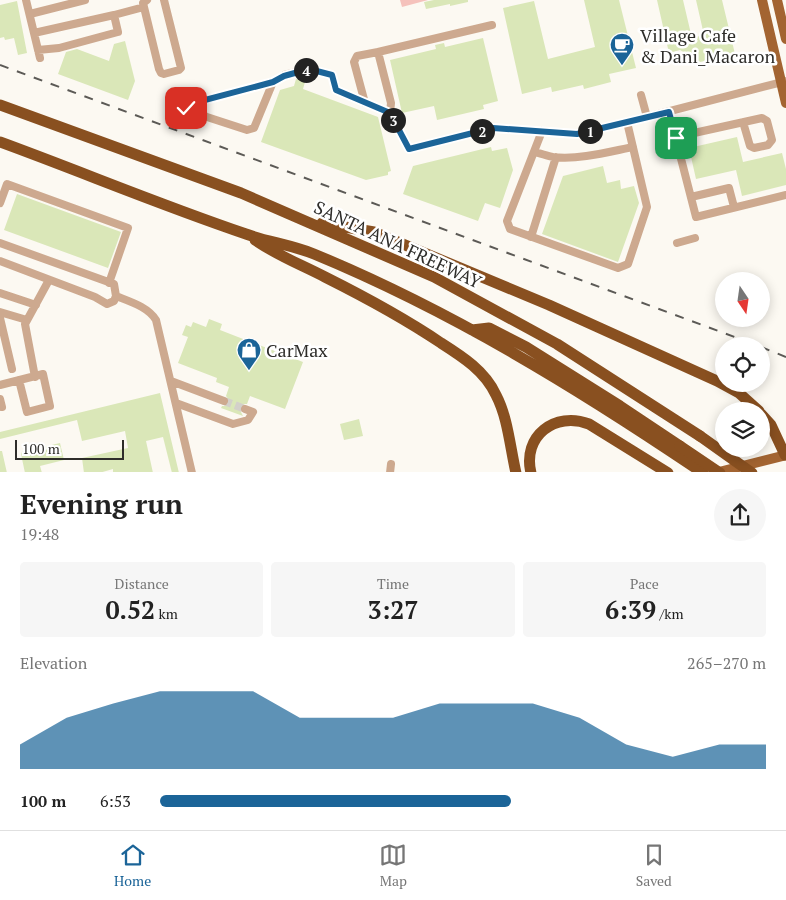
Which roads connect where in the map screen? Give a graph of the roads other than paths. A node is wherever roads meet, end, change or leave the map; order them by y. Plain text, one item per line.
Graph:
1 (26, 0) edge
2 (85, 0) edge
3 (164, 0) edge
4 (762, 0) edge
5 (777, 0) edge
6 (145, 4) edge
7 (30, 14) junction
8 (114, 14) junction
9 (492, 25) dead end
10 (34, 33) junction
11 (786, 39) edge
12 (378, 52) junction
13 (273, 82) junction
14 (783, 82) edge
15 (641, 95) dead end
16 (365, 103) junction
17 (786, 104) edge
18 (0, 105) edge
19 (669, 112) junction
20 (390, 113) junction
21 (647, 117) junction
22 (627, 122) junction
23 (743, 122) junction
24 (542, 132) junction
25 (676, 138) junction
26 (0, 142) edge
27 (633, 147) junction
28 (534, 152) junction
29 (556, 157) junction
30 (4, 183) edge
31 (786, 195) edge
32 (690, 197) junction
33 (0, 203) edge
34 (734, 208) junction
35 (303, 220) junction
36 (247, 234) junction
37 (531, 237) junction
38 (695, 238) dead end
39 (0, 243) edge
40 (677, 243) dead end
41 (0, 261) edge
42 (49, 280) junction
43 (109, 283) junction
44 (0, 293) edge
45 (116, 296) junction
46 (36, 304) junction
47 (0, 312) edge
48 (0, 318) edge
49 (27, 320) junction
50 (12, 369) dead end
51 (39, 375) junction
52 (20, 380) junction
53 (171, 381) junction
54 (0, 385) edge
55 (0, 398) edge
56 (224, 400) tunnel mouth
57 (749, 402) edge
58 (176, 403) junction
59 (2, 407) dead end
60 (245, 409) dead end
61 (770, 424) edge
62 (678, 450) junction
63 (786, 455) edge
64 (192, 472) edge
65 (516, 472) edge
66 (531, 472) edge
67 (668, 472) edge
68 (703, 472) edge
69 (715, 472) edge
70 (720, 472) edge
71 (752, 472) edge

1 - 7 street
2 - 7 street
3 - 6 street
4 - 14 main road
5 - 11 main road
6 - 8 street
7 - 10 street
8 - 10 street
8 - 10 street
9 - 12 street
12 - 16 street
12 - 20 street
13 - 13 street
13 - 16 street
14 - 17 main road
14 - 19 street
15 - 21 street
16 - 20 street
18 - 35 highway, SANTA ANA FREEWAY
19 - 21 street
19 - 25 street
20 - 24 street
21 - 22 street
22 - 24 street
22 - 27 street
23 - 23 street
23 - 25 street
24 - 28 street
25 - 32 street
26 - 36 highway
27 - 29 street
27 - 37 street
28 - 29 street
28 - 37 street
29 - 37 street
30 - 33 street
30 - 43 street
31 - 34 street
32 - 34 street
32 - 34 street
35 - 57 highway
35 - 71 highway, SANTA ANA FREEWAY, bridge
36 - 62 highway
36 - 65 highway
38 - 40 street
39 - 43 street
41 - 42 street
42 - 45 street
42 - 46 street
43 - 45 street
44 - 46 street
45 - 53 street
46 - 49 street
47 - 49 street
48 - 50 street
49 - 51 street
51 - 52 street
51 - 52 street
52 - 54 street
53 - 56 street
53 - 58 street
55 - 59 street
58 - 60 street
58 - 64 street
61 - 63 highway
62 - 68 highway
62 - 70 highway, bridge
63 - 69 main road
66 - 67 highway

